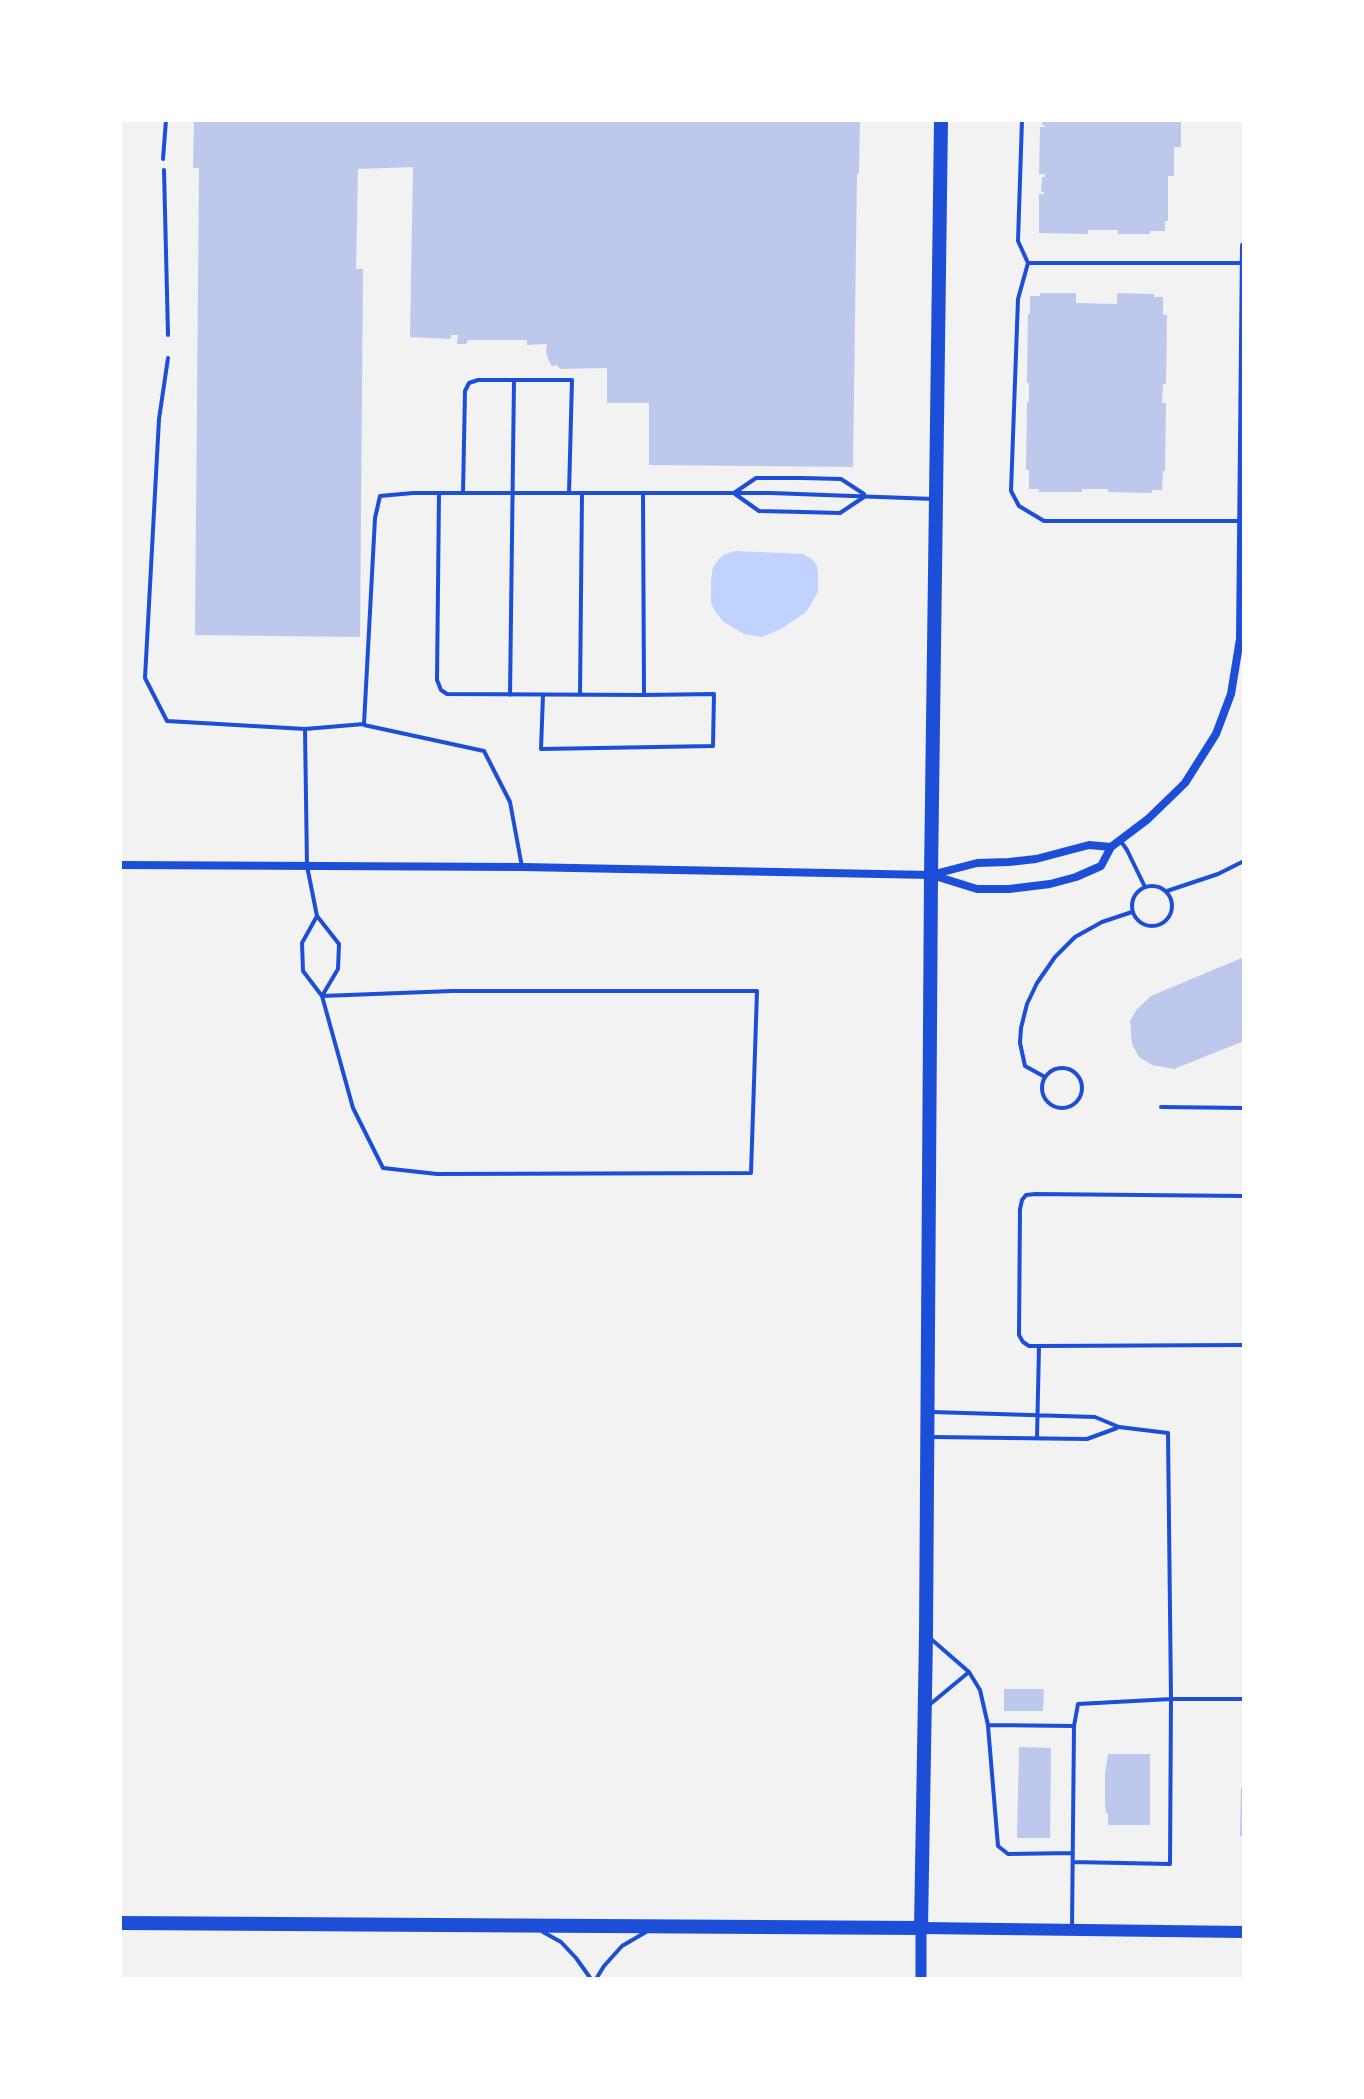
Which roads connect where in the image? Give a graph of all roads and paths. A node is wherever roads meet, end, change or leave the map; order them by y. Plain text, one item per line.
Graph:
1 (166, 120) edge
2 (941, 120) edge
3 (1022, 120) edge
4 (163, 159) dead end
5 (164, 170) dead end
6 (1244, 246) edge
7 (1028, 263) junction
8 (1243, 263) edge
9 (168, 335) dead end
10 (168, 358) dead end
11 (514, 380) junction
12 (439, 493) junction
13 (463, 493) junction
14 (511, 493) junction
15 (569, 493) junction
16 (582, 493) junction
17 (643, 493) junction
18 (734, 493) junction
19 (866, 495) junction
20 (937, 499) junction
21 (1241, 521) junction
22 (1242, 639) edge
23 (510, 695) junction
24 (543, 695) junction
25 (580, 695) junction
26 (644, 695) junction
27 (364, 724) junction
28 (305, 729) junction
29 (1120, 840) junction
30 (1111, 847) junction
31 (1244, 861) edge
32 (120, 865) edge
33 (307, 866) junction
34 (522, 867) junction
35 (931, 875) junction
36 (1145, 887) junction
37 (1167, 891) junction
38 (1132, 912) junction
39 (317, 916) junction
40 (322, 996) junction
41 (1045, 1077) junction
42 (1161, 1107) dead end
43 (1244, 1108) edge
44 (1244, 1196) edge
45 (1244, 1345) edge
46 (1039, 1346) junction
47 (928, 1412) junction
48 (1037, 1415) junction
49 (1119, 1427) junction
50 (928, 1436) junction
51 (1037, 1438) junction
52 (926, 1635) junction
53 (969, 1672) junction
54 (1171, 1699) junction
55 (1244, 1699) edge
56 (925, 1708) junction
57 (988, 1725) junction
58 (1074, 1726) junction
59 (1073, 1853) junction
60 (1073, 1862) junction
61 (120, 1923) edge
62 (531, 1925) junction
63 (656, 1926) junction
64 (921, 1928) junction
65 (1072, 1930) junction
66 (1244, 1932) edge
67 (593, 1979) edge
68 (921, 1979) edge

1 - 4 lane
2 - 20 main road
3 - 7 lane
5 - 9 lane
6 - 8 street
7 - 8 lane
7 - 21 lane
8 - 21 street
10 - 28 lane
11 - 13 lane
11 - 14 lane
11 - 15 lane
12 - 13 lane
12 - 23 lane
12 - 27 lane
13 - 14 lane
14 - 15 lane
14 - 23 lane
15 - 16 lane
16 - 17 lane
16 - 25 lane
17 - 18 lane
17 - 26 lane
18 - 19 lane
18 - 19 lane
18 - 19 lane
19 - 20 lane
20 - 35 main road
21 - 22 street
22 - 29 street
23 - 24 lane
24 - 25 lane
24 - 26 lane
25 - 26 lane
27 - 28 lane
27 - 34 lane
28 - 33 lane
29 - 30 street
29 - 36 lane
30 - 35 street
30 - 35 street
31 - 37 lane
32 - 33 street
33 - 34 street
33 - 39 lane
34 - 35 street
35 - 47 main road
36 - 37 lane
36 - 38 lane
37 - 38 lane
38 - 41 lane
39 - 40 lane
39 - 40 lane
40 - 40 lane
41 - 41 lane
42 - 43 lane
44 - 46 lane
45 - 46 lane
46 - 48 lane
47 - 48 lane
47 - 50 main road
48 - 49 lane
48 - 51 lane
49 - 51 lane
49 - 54 lane
50 - 51 lane
50 - 52 main road
52 - 53 lane
52 - 56 main road
53 - 56 lane
53 - 57 lane
54 - 55 lane
54 - 58 lane
54 - 60 lane
56 - 64 main road
57 - 58 lane
57 - 59 lane
58 - 59 lane
59 - 60 lane
60 - 65 lane
61 - 62 main road
62 - 63 main road
62 - 67 lane
63 - 64 main road
63 - 67 lane
64 - 65 main road
64 - 68 street
65 - 66 main road

